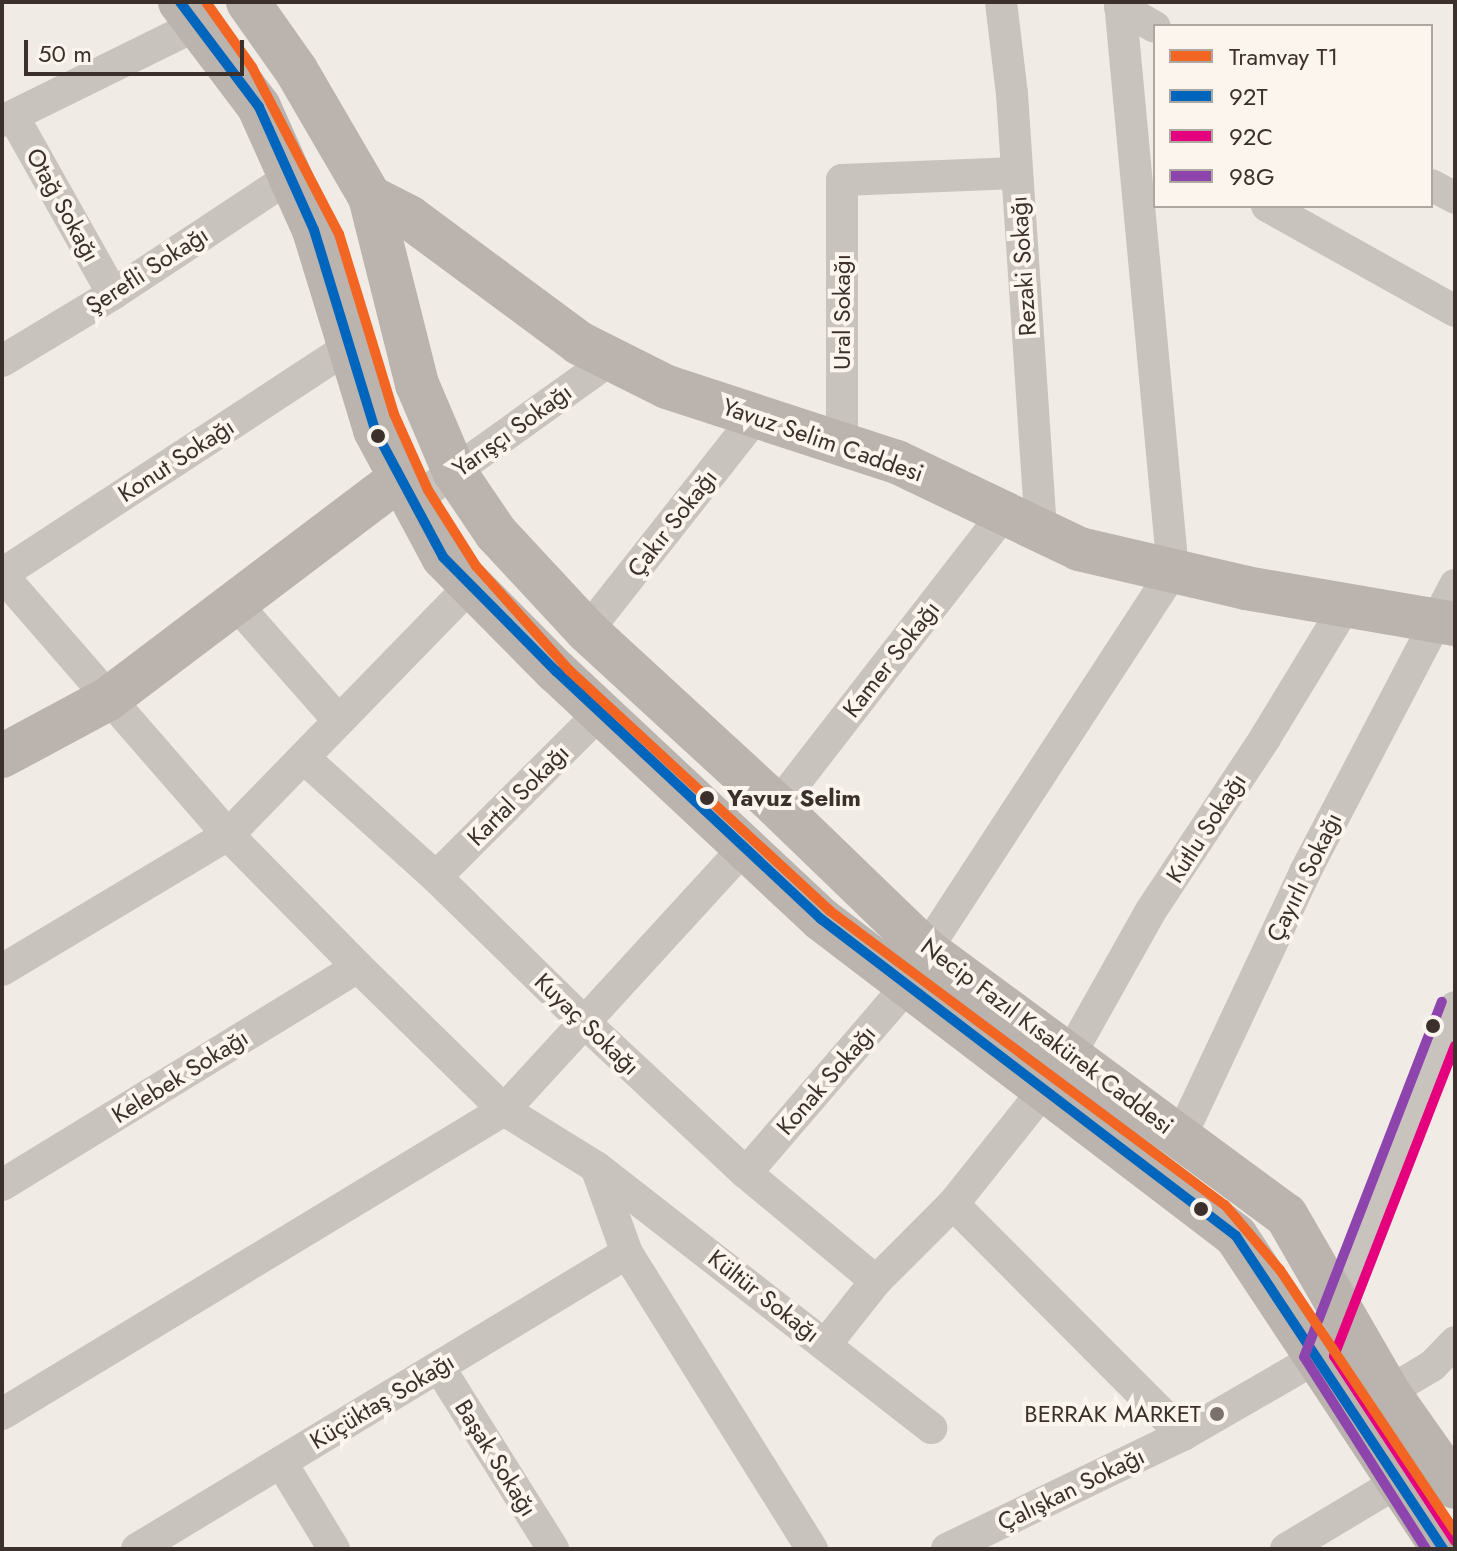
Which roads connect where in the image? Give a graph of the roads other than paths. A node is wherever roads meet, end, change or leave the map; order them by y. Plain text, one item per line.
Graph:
1 (248, 2) edge
2 (1001, 2) edge
3 (1120, 4) edge
4 (188, 13) edge
5 (1153, 26) edge
6 (8, 118) edge
7 (1143, 137) edge
8 (1017, 173) junction
9 (290, 177) junction
10 (1433, 186) edge
11 (370, 197) junction
12 (1455, 198) edge
13 (1271, 208) edge
14 (113, 294) junction
15 (1455, 311) edge
16 (350, 346) junction
17 (611, 359) junction
18 (2, 361) edge
19 (756, 416) junction
20 (842, 444) junction
21 (454, 471) junction
22 (407, 489) junction
23 (1022, 521) junction
24 (1173, 571) junction
25 (2, 574) edge
26 (471, 585) junction
27 (235, 603) junction
28 (1346, 605) junction
29 (1448, 610) edge
30 (587, 631) junction
31 (108, 699) junction
32 (600, 713) junction
33 (339, 721) junction
34 (2, 756) edge
35 (305, 759) junction
36 (777, 806) junction
37 (228, 835) junction
38 (743, 849) junction
39 (436, 877) junction
40 (358, 967) junction
41 (916, 968) junction
42 (2, 970) edge
43 (1455, 1007) edge
44 (585, 1023) junction
45 (1071, 1053) junction
46 (1044, 1090) junction
47 (504, 1110) junction
48 (1181, 1136) junction
49 (596, 1167) junction
50 (746, 1173) junction
51 (2, 1185) edge
52 (953, 1204) junction
53 (627, 1253) junction
54 (876, 1281) junction
55 (1339, 1312) junction
56 (1455, 1342) edge
57 (826, 1344) junction
58 (1318, 1357) junction
59 (439, 1367) junction
60 (1388, 1392) junction
61 (2, 1414) edge
62 (931, 1428) dead end
63 (1183, 1435) junction
64 (281, 1462) junction
65 (1398, 1482) junction
66 (1455, 1487) edge
67 (151, 1545) edge
68 (334, 1549) edge
69 (553, 1549) edge
70 (812, 1549) edge
71 (947, 1549) edge
72 (1286, 1549) edge
73 (1443, 1549) edge

1 - 11 main road, Necip Fazıl Kısakürek Caddesi
2 - 8 street, Rezaki Sokağı
3 - 5 street
3 - 7 street
4 - 6 street
4 - 9 main road, Necip Fazıl Kısakürek Caddesi
6 - 14 street, Otağ Sokağı
7 - 24 street
8 - 20 street, Ural Sokağı
8 - 23 street, Rezaki Sokağı
9 - 14 street, Şerefli Sokağı
9 - 16 main road, Necip Fazıl Kısakürek Caddesi
10 - 12 street
11 - 17 main road, Yavuz Selim Caddesi
11 - 21 main road, Necip Fazıl Kısakürek Caddesi
13 - 15 street
14 - 18 street, Şerefli Sokağı
16 - 22 main road, Necip Fazıl Kısakürek Caddesi
16 - 25 street, Konut Sokağı
17 - 19 main road, Yavuz Selim Caddesi
17 - 21 street, Yarışçı Sokağı
19 - 20 main road, Yavuz Selim Caddesi
19 - 30 street, Çakır Sokağı
20 - 23 main road, Yavuz Selim Caddesi
21 - 22 street, Yarışçı Sokağı
21 - 30 main road, Necip Fazıl Kısakürek Caddesi
22 - 26 main road, Necip Fazıl Kısakürek Caddesi
22 - 27 main road
23 - 24 main road, Yavuz Selim Caddesi
23 - 36 street, Kamer Sokağı
24 - 28 main road, Yavuz Selim Caddesi
24 - 41 street, Konak Sokağı
25 - 31 street, Kültür Sokağı
26 - 32 main road, Necip Fazıl Kısakürek Caddesi
26 - 33 street
27 - 31 main road
27 - 33 street
28 - 29 main road, Yavuz Selim Caddesi
28 - 45 street, Kutlu Sokağı
29 - 48 street, Çayırlı Sokağı
30 - 36 main road, Necip Fazıl Kısakürek Caddesi
31 - 34 main road
31 - 37 street, Kültür Sokağı
32 - 38 main road, Necip Fazıl Kısakürek Caddesi
32 - 39 street, Kartal Sokağı
33 - 35 street
35 - 37 street
35 - 39 street, Kuyaç Sokağı
36 - 41 main road, Necip Fazıl Kısakürek Caddesi
37 - 40 street, Kültür Sokağı
37 - 42 street
38 - 41 main road, Necip Fazıl Kısakürek Caddesi
38 - 44 street
39 - 44 street, Kuyaç Sokağı
40 - 47 street, Kültür Sokağı
40 - 51 street, Kelebek Sokağı
41 - 45 main road, Necip Fazıl Kısakürek Caddesi
41 - 46 main road, Necip Fazıl Kısakürek Caddesi
41 - 50 street, Konak Sokağı
43 - 55 street
44 - 47 street
44 - 50 street, Kuyaç Sokağı
45 - 48 main road, Necip Fazıl Kısakürek Caddesi
46 - 52 street
46 - 58 main road, Necip Fazıl Kısakürek Caddesi
47 - 49 street, Kültür Sokağı
47 - 61 street
48 - 55 main road, Necip Fazıl Kısakürek Caddesi
49 - 53 street
49 - 57 street, Kültür Sokağı
50 - 54 street, Kuyaç Sokağı
52 - 54 street
52 - 63 street
53 - 59 street, Küçüktaş Sokağı
53 - 70 street
54 - 57 street
55 - 58 street
55 - 60 main road, Necip Fazıl Kısakürek Caddesi
56 - 60 street
57 - 62 street, Kültür Sokağı
58 - 63 street, Çalışkan Sokağı
58 - 65 main road, Necip Fazıl Kısakürek Caddesi
59 - 64 street, Küçüktaş Sokağı
59 - 69 street, Başak Sokağı
60 - 66 main road, Necip Fazıl Kısakürek Caddesi
63 - 71 street, Çalışkan Sokağı
64 - 67 street, Küçüktaş Sokağı
64 - 68 street
65 - 72 street
65 - 73 main road, Necip Fazıl Kısakürek Caddesi

